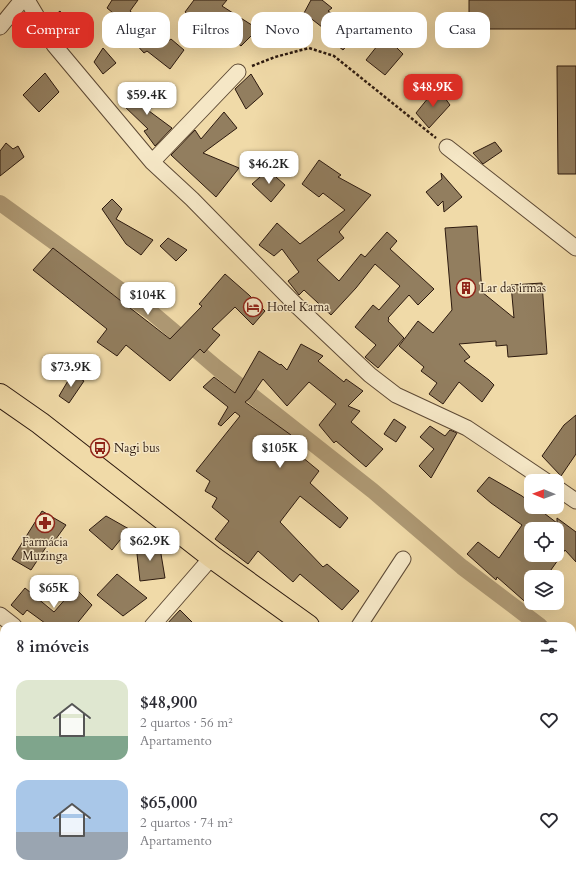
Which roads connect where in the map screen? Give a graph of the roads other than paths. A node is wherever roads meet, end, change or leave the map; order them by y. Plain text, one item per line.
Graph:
1 (22, 0) edge
2 (27, 0) edge
3 (0, 28) edge
4 (238, 72) road end
5 (447, 147) road end
6 (152, 162) junction
7 (576, 248) edge
8 (0, 394) edge
9 (536, 474) edge
10 (564, 493) edge
11 (576, 501) edge
12 (212, 557) junction
13 (403, 559) dead end
14 (0, 615) edge
15 (9, 622) edge
16 (155, 622) edge
17 (302, 622) edge
18 (362, 622) edge

1 - 3 street
2 - 6 street
4 - 6 street
5 - 7 street
6 - 9 street
8 - 12 main road
10 - 11 street
12 - 16 street
12 - 17 main road
13 - 18 street
14 - 15 street

